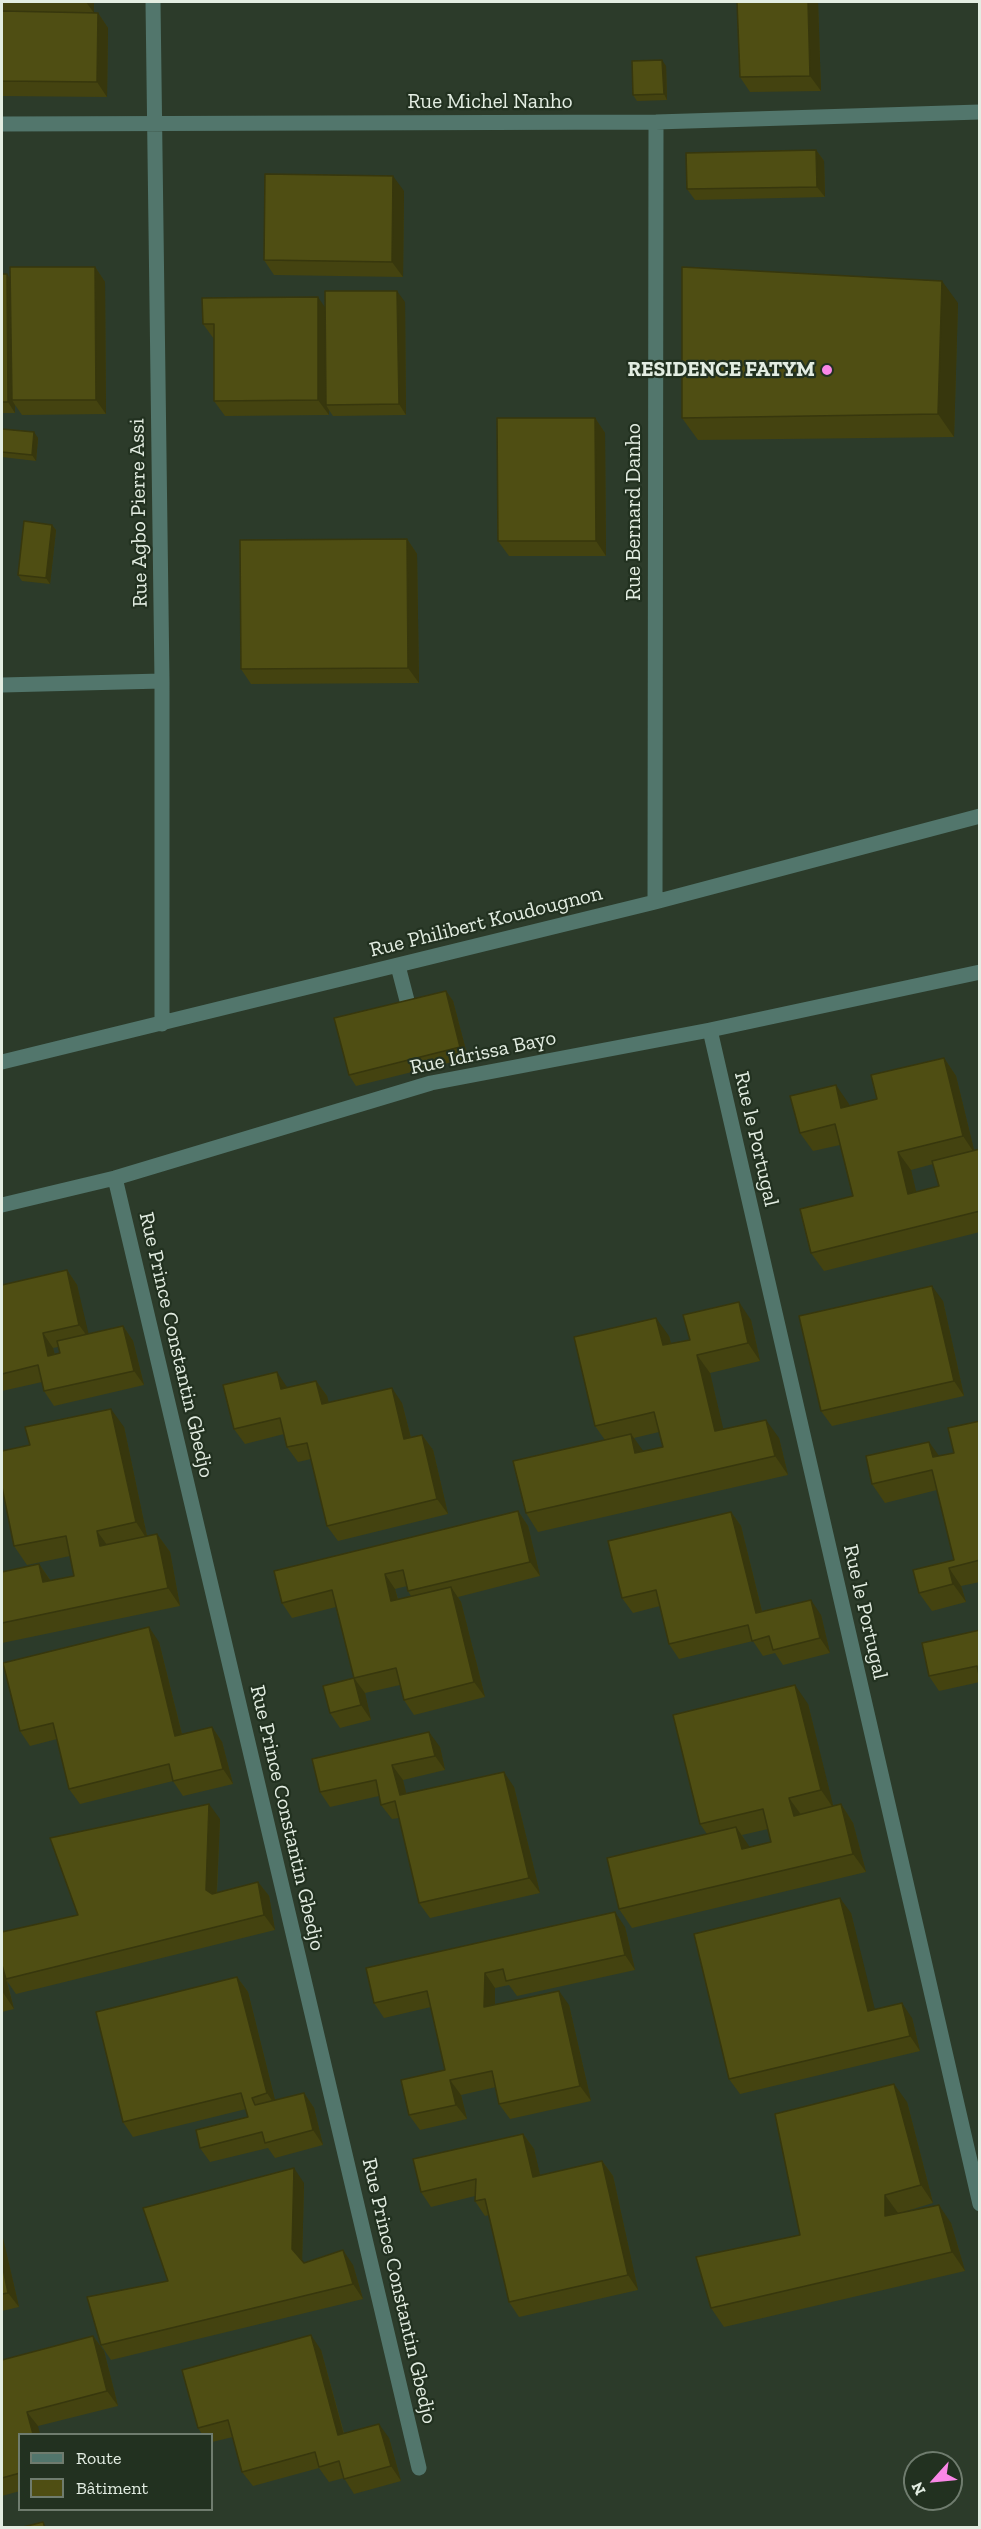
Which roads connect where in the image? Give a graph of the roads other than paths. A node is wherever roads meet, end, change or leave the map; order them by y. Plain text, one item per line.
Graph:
1 (153, 2) edge
2 (980, 112) edge
3 (656, 122) junction
4 (2, 124) edge
5 (154, 125) junction
6 (162, 681) junction
7 (2, 685) edge
8 (980, 816) edge
9 (655, 903) junction
10 (398, 966) junction
11 (980, 972) edge
12 (410, 1012) edge
13 (162, 1024) junction
14 (710, 1030) junction
15 (2, 1062) edge
16 (115, 1178) junction
17 (2, 1205) edge
18 (980, 2204) edge
19 (419, 2468) dead end

1 - 5 street, Rue Agbo Pierre Assi
2 - 3 street, Rue Michel Nanho
3 - 5 street, Rue Michel Nanho
3 - 9 street, Rue Bernard Danho
4 - 5 street, Rue Michel Nanho
5 - 6 street, Rue Agbo Pierre Assi
6 - 7 street
6 - 13 street, Rue Agbo Pierre Assi
8 - 9 street, Rue Philibert Koudougnon
9 - 10 street, Rue Philibert Koudougnon
10 - 12 street
10 - 13 street, Rue Philibert Koudougnon
11 - 14 street, Rue Idrissa Bayo
13 - 15 street, Rue Philibert Koudougnon
14 - 16 street, Rue Idrissa Bayo
14 - 18 street, Rue le Portugal
16 - 17 street, Rue Idrissa Bayo
16 - 19 street, Rue Prince Constantin Gbedjo

